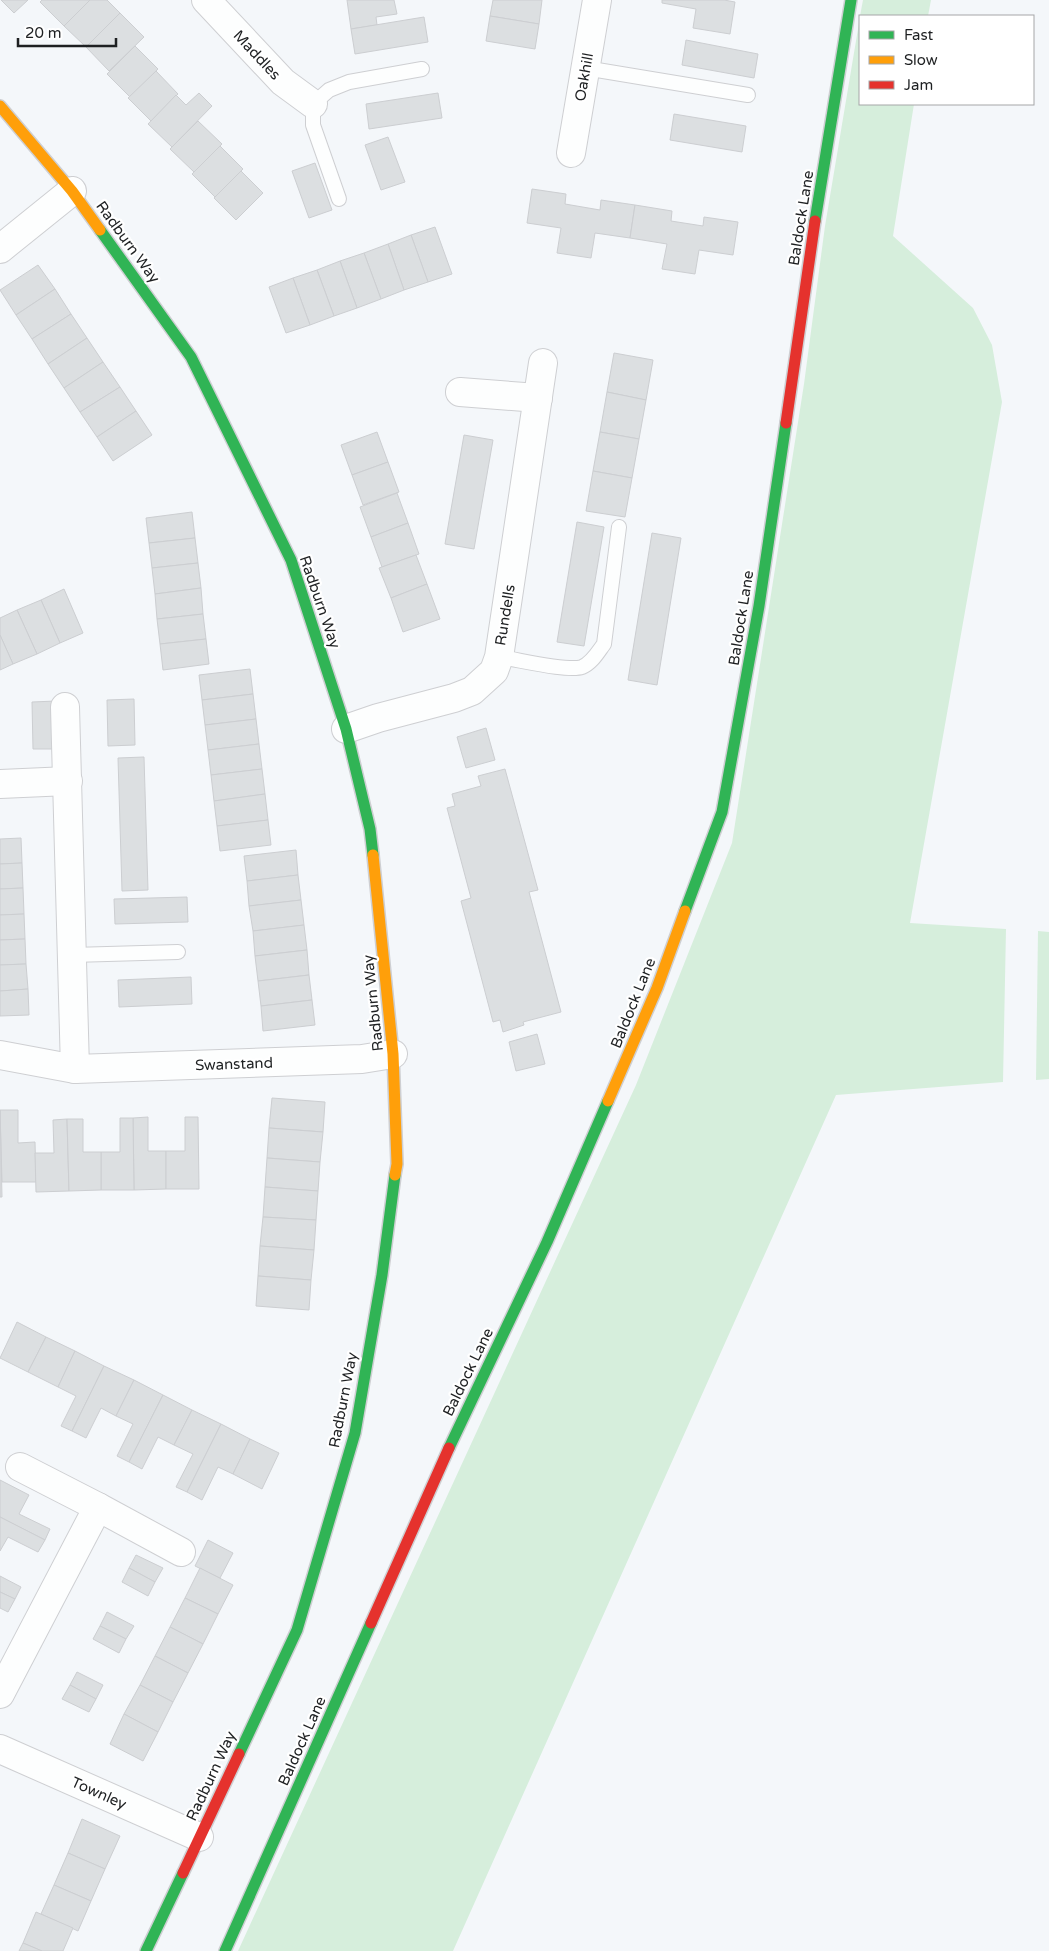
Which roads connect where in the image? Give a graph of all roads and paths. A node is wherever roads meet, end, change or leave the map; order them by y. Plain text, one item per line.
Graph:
1 (206, 0) edge
2 (597, 0) edge
3 (851, 0) edge
4 (585, 68) junction
5 (422, 69) dead end
6 (748, 96) dead end
7 (313, 104) junction
8 (0, 106) edge
9 (571, 153) dead end
10 (72, 191) junction
11 (339, 199) dead end
12 (0, 249) edge
13 (542, 363) dead end
14 (460, 392) dead end
15 (538, 398) junction
16 (619, 527) dead end
17 (499, 657) junction
18 (65, 707) dead end
19 (346, 729) junction
20 (68, 780) junction
21 (0, 784) edge
22 (178, 952) dead end
23 (72, 955) junction
24 (393, 1054) junction
25 (0, 1055) edge
26 (75, 1069) junction
27 (20, 1467) dead end
28 (98, 1507) junction
29 (181, 1552) dead end
30 (0, 1694) edge
31 (0, 1749) edge
32 (198, 1836) junction
33 (146, 1951) edge
34 (225, 1951) edge

1 - 7 street, Maddles
2 - 4 street, Oakhill
3 - 34 street, Baldock Lane
4 - 6 lane
4 - 9 street, Oakhill
5 - 7 lane
7 - 11 lane
8 - 10 street, Radburn Way
10 - 12 street
10 - 19 street, Radburn Way
13 - 15 street, Rundells
14 - 15 street
15 - 17 street, Rundells
16 - 17 lane
17 - 19 street, Rundells
18 - 20 street
19 - 24 street, Radburn Way
20 - 21 street
20 - 23 street
22 - 23 lane
23 - 26 street
24 - 26 street, Swanstand
24 - 32 street, Radburn Way
25 - 26 street, Swanstand
27 - 28 street
28 - 29 street
28 - 30 street
31 - 32 street, Townley
32 - 33 street, Radburn Way

